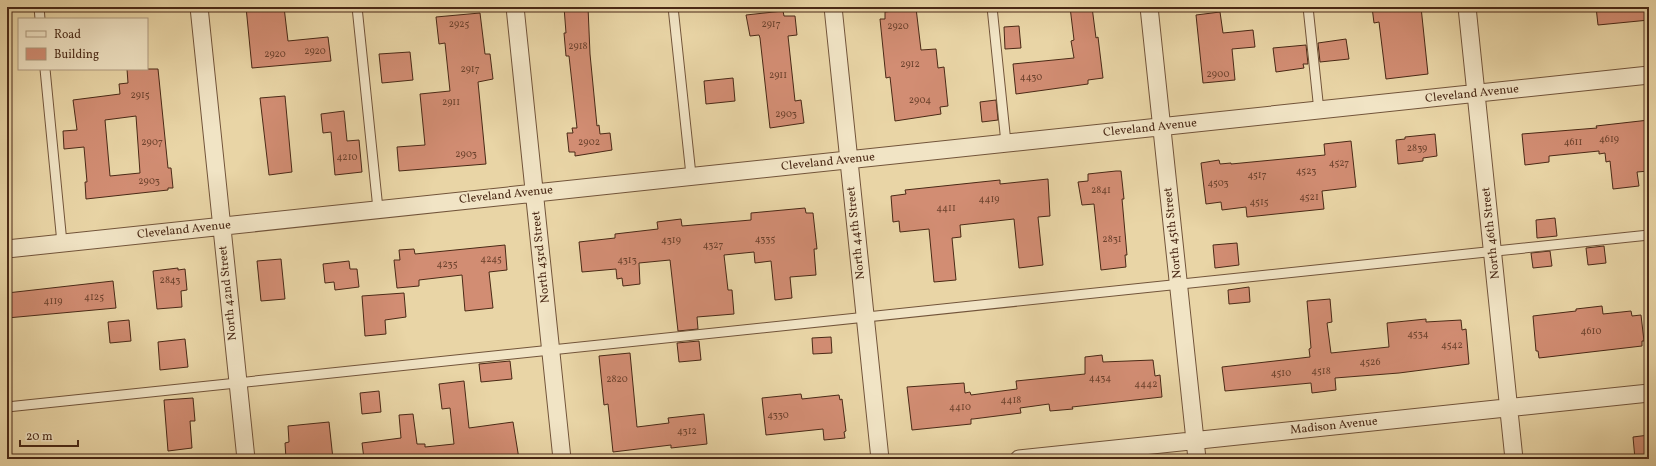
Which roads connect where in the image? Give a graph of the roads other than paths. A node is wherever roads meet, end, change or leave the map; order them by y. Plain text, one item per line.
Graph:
1 (39, 7) edge
2 (199, 7) edge
3 (357, 7) edge
4 (515, 7) edge
5 (674, 7) edge
6 (833, 7) edge
7 (992, 7) edge
8 (1149, 7) edge
9 (1308, 7) edge
10 (1467, 7) edge
11 (40, 18) edge
12 (45, 70) edge
13 (1649, 75) edge
14 (1476, 94) junction
15 (1319, 111) junction
16 (1162, 127) junction
17 (1006, 143) junction
18 (849, 160) junction
19 (691, 175) junction
20 (534, 192) junction
21 (378, 209) junction
22 (221, 226) junction
23 (1649, 235) edge
24 (62, 243) junction
25 (7, 248) edge
26 (1493, 251) junction
27 (1178, 284) junction
28 (865, 318) junction
29 (551, 349) junction
30 (238, 383) junction
31 (1649, 393) edge
32 (7, 407) edge
33 (1509, 408) junction
34 (1194, 441) junction
35 (246, 459) edge
36 (562, 459) edge
37 (880, 459) edge
38 (1019, 459) edge
39 (1197, 459) edge
40 (1514, 459) edge

1 - 11 lane
2 - 22 street, North 42nd Street
3 - 21 lane
4 - 20 street, North 43rd Street
5 - 19 lane
6 - 18 street, North 44th Street
7 - 17 lane
8 - 16 street, North 45th Street
9 - 15 lane
10 - 14 street, North 46th Street
12 - 24 lane
13 - 14 street, Cleveland Avenue
14 - 15 street, Cleveland Avenue
14 - 26 street, North 46th Street
15 - 16 street, Cleveland Avenue
16 - 17 street, Cleveland Avenue
16 - 27 street, North 45th Street
17 - 18 street, Cleveland Avenue
18 - 19 street, Cleveland Avenue
18 - 28 street, North 44th Street
19 - 20 street, Cleveland Avenue
20 - 21 street, Cleveland Avenue
20 - 29 street, North 43rd Street
21 - 22 street, Cleveland Avenue
22 - 24 street, Cleveland Avenue
22 - 30 street, North 42nd Street
23 - 26 lane
24 - 25 street, Cleveland Avenue
26 - 27 lane
26 - 33 street, North 46th Street
27 - 28 lane
27 - 34 street, North 45th Street
28 - 29 lane
28 - 37 street, North 44th Street
29 - 30 lane
29 - 36 street, North 43rd Street
30 - 32 lane
30 - 35 street, North 42nd Street
31 - 33 street, Madison Avenue
33 - 34 street, Madison Avenue
33 - 40 street, North 46th Street
34 - 38 street, Madison Avenue
34 - 39 street, North 45th Street

